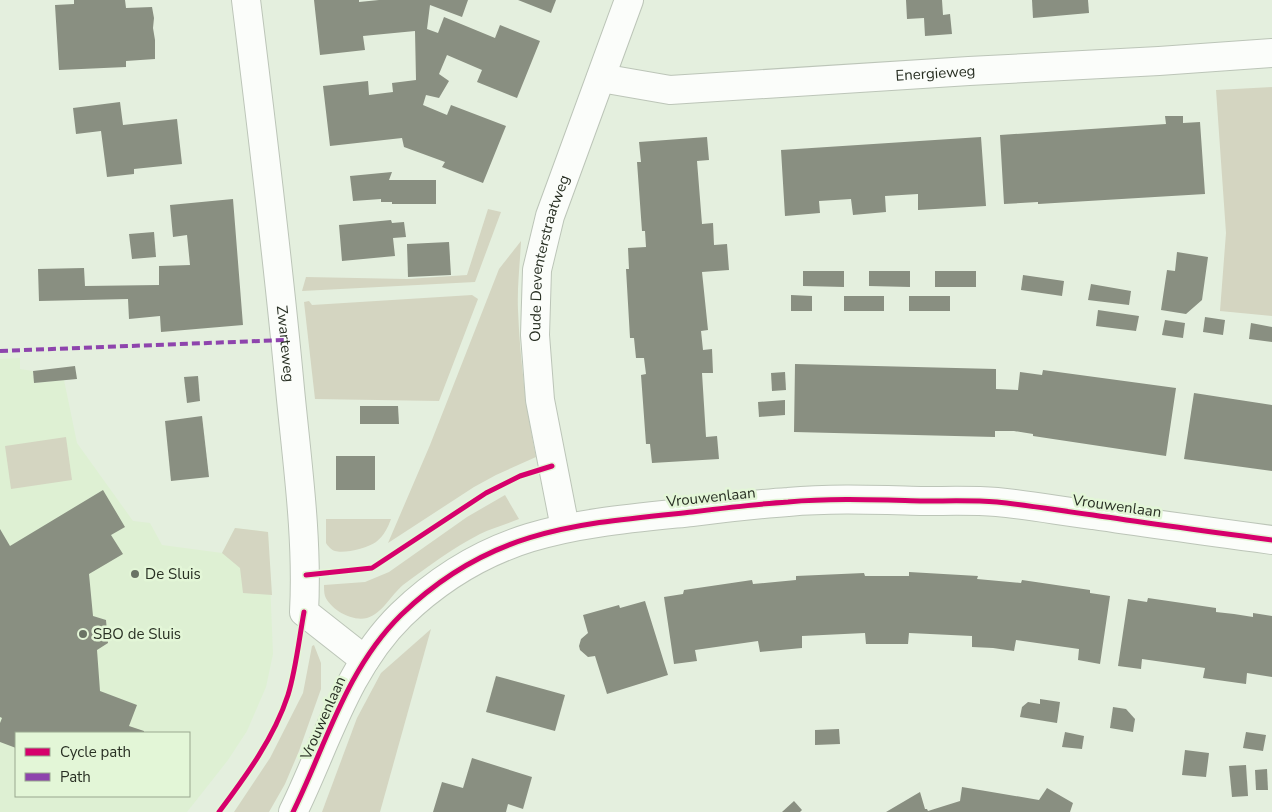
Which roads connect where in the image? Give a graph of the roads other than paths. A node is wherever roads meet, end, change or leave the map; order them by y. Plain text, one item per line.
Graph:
1 (246, 0) edge
2 (629, 0) edge
3 (1272, 52) edge
4 (601, 78) junction
5 (565, 528) junction
6 (1272, 540) edge
7 (365, 660) junction
8 (293, 812) edge

1 - 7 street, Zwarteweg
2 - 4 street, Oude Deventerstraatweg
3 - 4 street, Energieweg
4 - 5 street, Oude Deventerstraatweg
5 - 6 street, Vrouwenlaan
5 - 7 street, Vrouwenlaan
7 - 8 street, Vrouwenlaan

